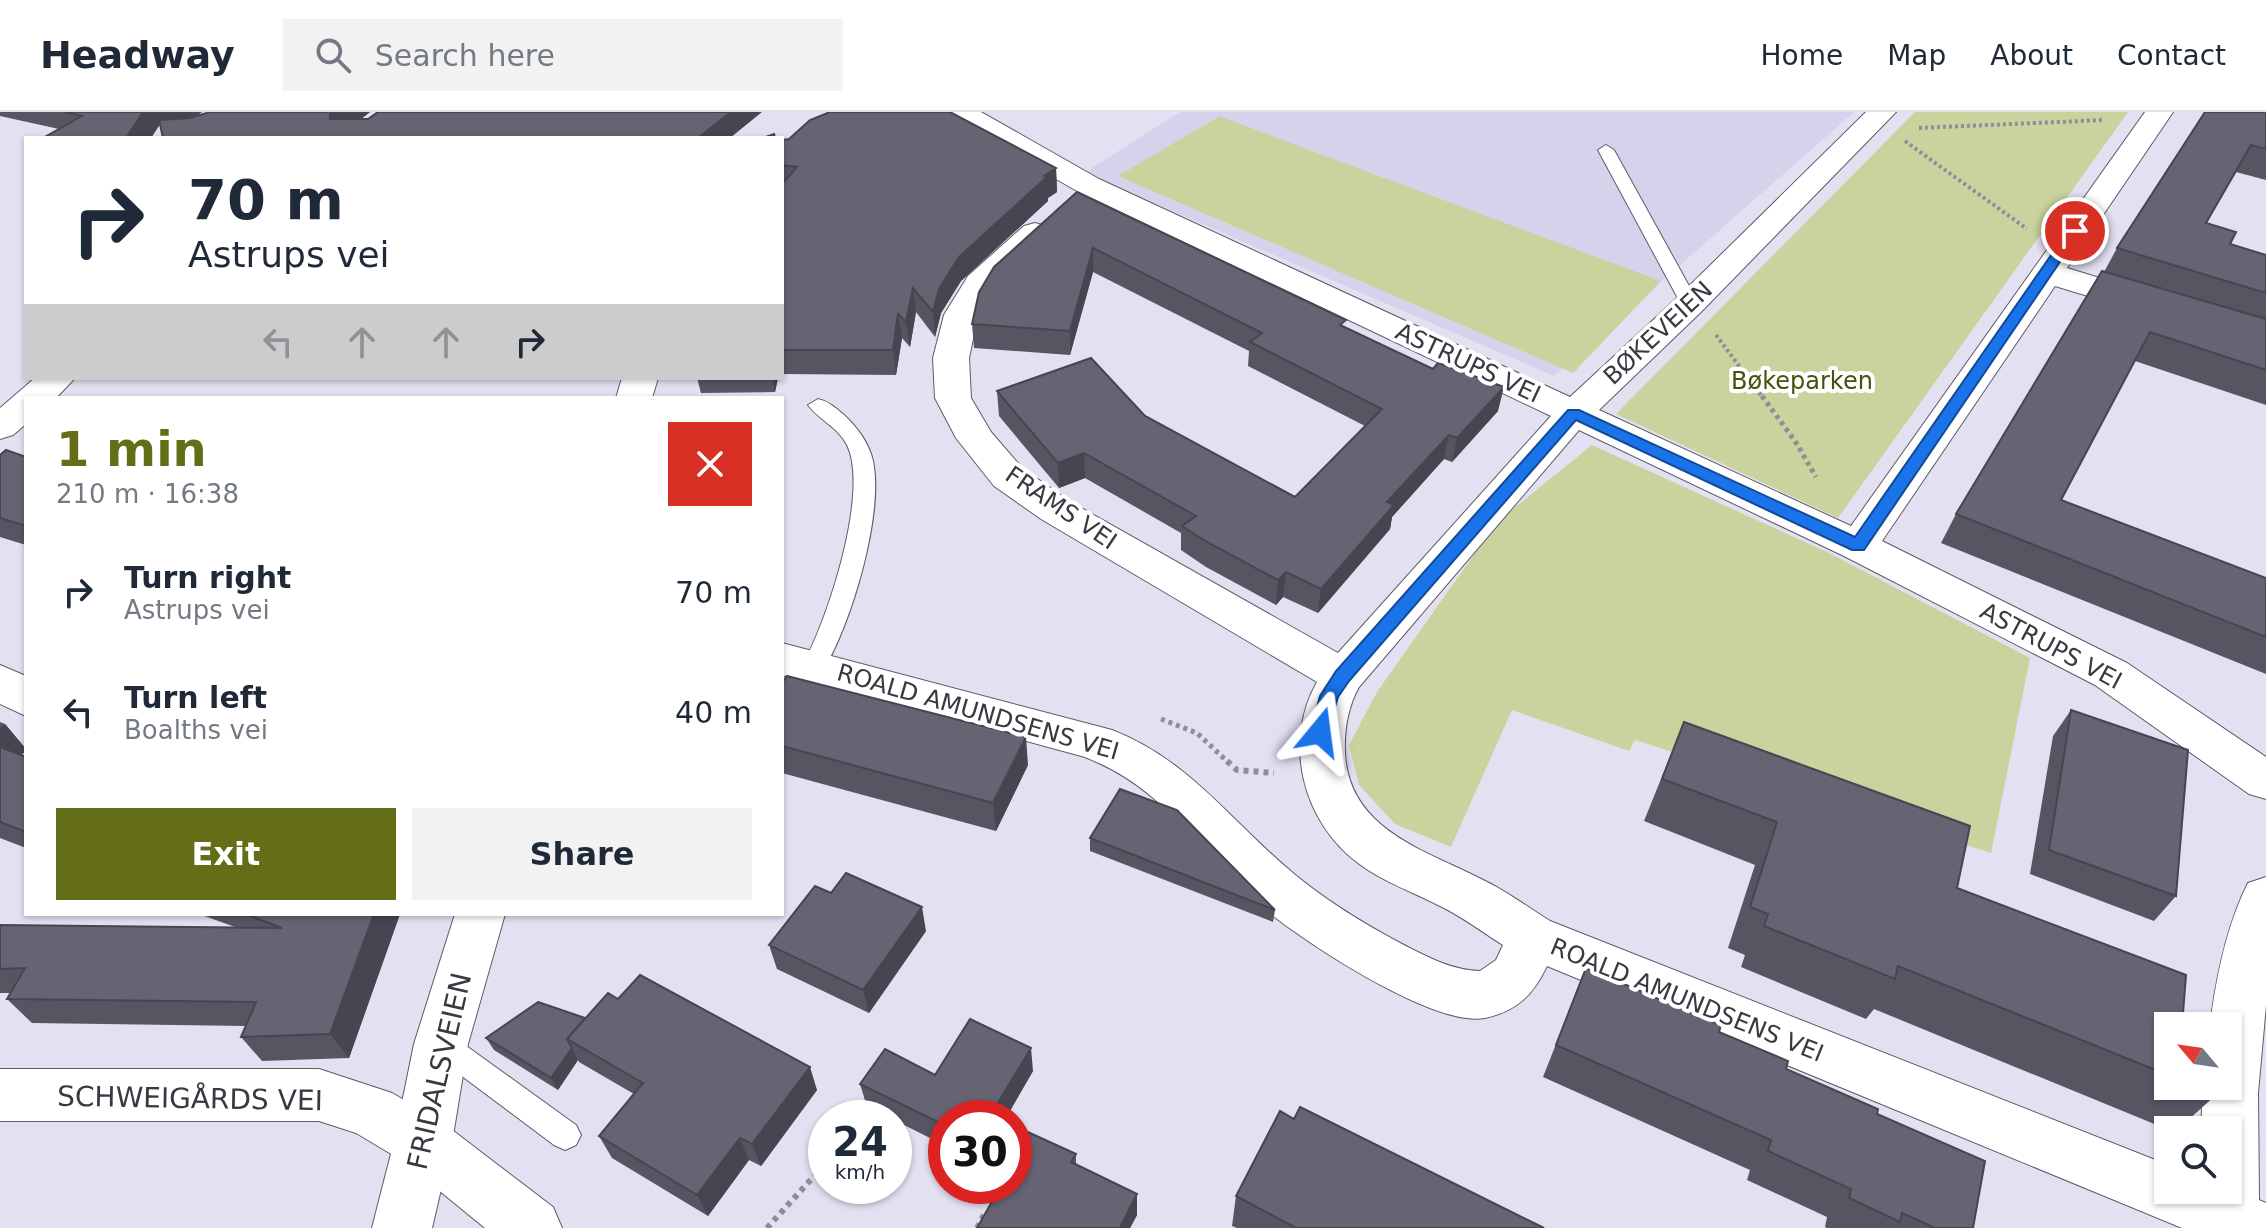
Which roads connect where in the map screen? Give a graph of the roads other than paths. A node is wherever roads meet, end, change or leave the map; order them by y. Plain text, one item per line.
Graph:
1 (960, 112) edge
2 (2158, 114) edge
3 (1880, 121) edge
4 (1606, 150) dead end
5 (1088, 185) junction
6 (2052, 263) junction
7 (1690, 304) junction
8 (2266, 340) edge
9 (55, 380) edge
10 (36, 396) edge
11 (818, 405) dead end
12 (24, 407) edge
13 (1574, 413) junction
14 (0, 427) edge
15 (24, 434) edge
16 (1861, 541) junction
17 (798, 662) edge
18 (1343, 676) junction
19 (0, 681) edge
20 (24, 698) edge
21 (2266, 781) edge
22 (2266, 898) edge
23 (479, 916) edge
24 (1532, 937) junction
25 (441, 1044) junction
26 (0, 1095) edge
27 (565, 1135) dead end
28 (423, 1142) junction
29 (2242, 1223) edge
30 (402, 1228) edge
31 (532, 1228) edge

1 - 5 street, ASTRUPS VEI
2 - 6 street
3 - 7 street, BØKEVEIEN
4 - 7 lane
5 - 13 street, ASTRUPS VEI
5 - 18 street, FRAMS VEI
6 - 8 street
6 - 16 street
7 - 13 street, BØKEVEIEN
9 - 10 street
11 - 17 lane
12 - 14 street
13 - 16 street, ASTRUPS VEI
13 - 18 street, BØKEVEIEN
14 - 15 street
16 - 21 street, ASTRUPS VEI
17 - 24 street, ROALD AMUNDSENS VEI
18 - 24 street, BØKEVEIEN
19 - 20 street
22 - 29 street
23 - 25 street, FRIDALSVEIEN
24 - 29 street, ROALD AMUNDSENS VEI
25 - 27 lane
25 - 28 street, FRIDALSVEIEN
26 - 28 street, SCHWEIGÅRDS VEI
28 - 30 street, FRIDALSVEIEN
28 - 31 street, SCHWEIGÅRDS VEI

